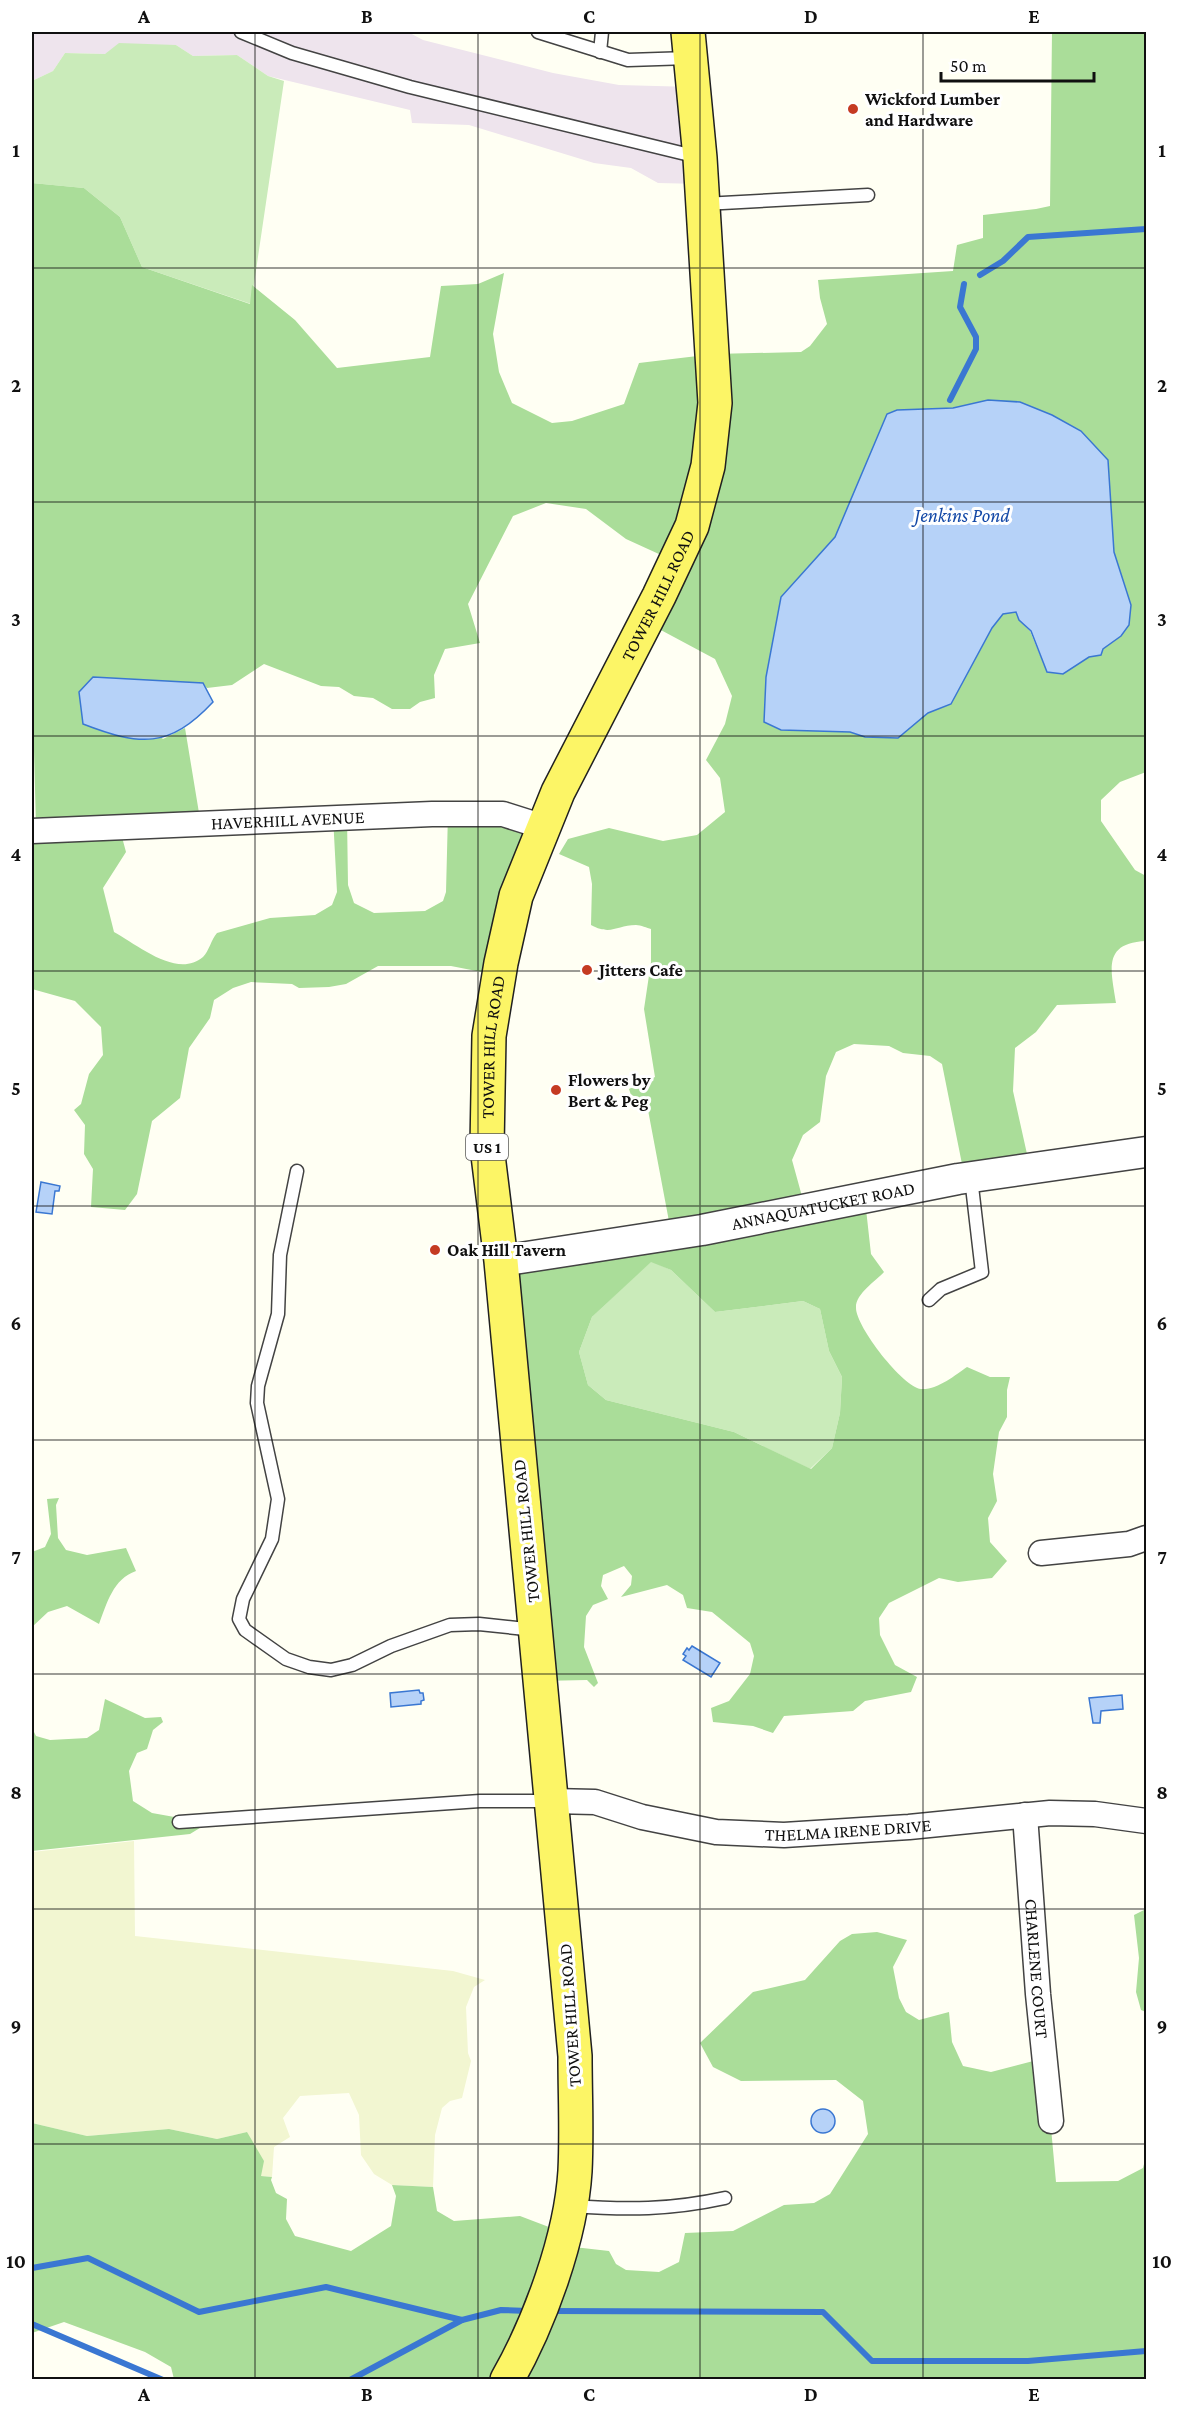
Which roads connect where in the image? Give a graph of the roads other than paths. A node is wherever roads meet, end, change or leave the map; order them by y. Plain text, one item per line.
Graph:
1 (241, 32) edge
2 (544, 32) edge
3 (602, 32) edge
4 (689, 45) edge
5 (600, 52) junction
6 (700, 158) junction
7 (868, 195) dead end
8 (703, 204) junction
9 (544, 827) junction
10 (32, 834) edge
11 (1146, 1152) edge
12 (297, 1171) dead end
13 (970, 1178) junction
14 (501, 1261) junction
15 (928, 1300) dead end
16 (1146, 1538) edge
17 (1041, 1553) dead end
18 (536, 1630) junction
19 (552, 1801) junction
20 (1025, 1815) junction
21 (1146, 1821) edge
22 (179, 1822) dead end
23 (1051, 2121) dead end
24 (725, 2198) dead end
25 (571, 2206) junction
26 (507, 2379) edge

1 - 6 lane
2 - 5 lane
3 - 5 lane
4 - 5 lane
4 - 6 main road, TOWER HILL ROAD / US 1
6 - 8 main road, TOWER HILL ROAD / US 1
7 - 8 lane
8 - 9 main road, TOWER HILL ROAD / US 1
9 - 10 street, HAVERHILL AVENUE
9 - 14 main road, TOWER HILL ROAD / US 1
11 - 13 street, ANNAQUATUCKET ROAD
12 - 18 lane
13 - 14 street, ANNAQUATUCKET ROAD
13 - 15 lane
14 - 18 main road, TOWER HILL ROAD / US 1
16 - 17 street
18 - 19 main road, TOWER HILL ROAD / US 1
19 - 20 street, THELMA IRENE DRIVE
19 - 22 lane
19 - 25 main road, TOWER HILL ROAD / US 1
20 - 21 street, THELMA IRENE DRIVE
20 - 23 street, CHARLENE COURT
24 - 25 lane
25 - 26 main road, TOWER HILL ROAD / US 1

